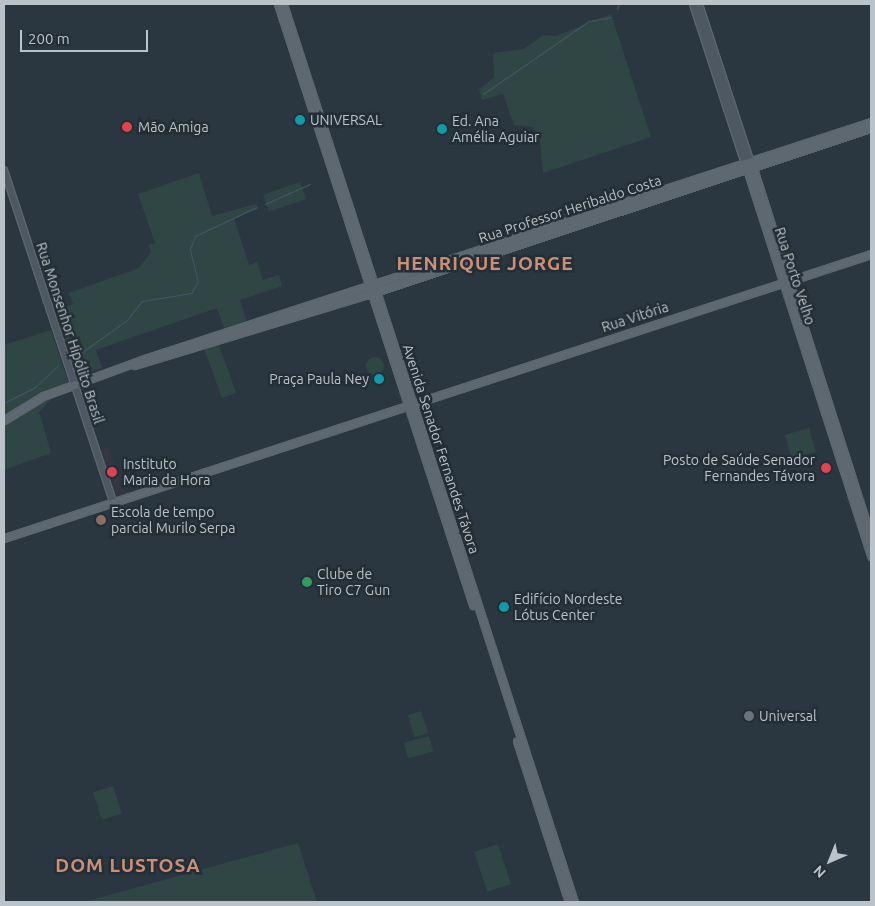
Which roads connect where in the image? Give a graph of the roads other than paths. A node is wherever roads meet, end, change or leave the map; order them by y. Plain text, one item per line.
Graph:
1 (278, 4) edge
2 (283, 4) edge
3 (693, 4) edge
4 (699, 4) edge
5 (721, 80) junction
6 (871, 122) edge
7 (871, 128) edge
8 (749, 166) junction
9 (4, 170) edge
10 (871, 254) edge
11 (787, 281) junction
12 (373, 290) junction
13 (74, 385) junction
14 (410, 404) junction
15 (4, 420) edge
16 (836, 436) junction
17 (113, 502) junction
18 (4, 538) edge
19 (871, 538) edge
20 (871, 556) edge
21 (569, 902) edge
22 (574, 902) edge

1 - 12 main road, Avenida Senador Fernandes Távora
2 - 12 main road, Avenida Senador Fernandes Távora
3 - 5 main road, Rua Porto Velho
4 - 5 main road, Rua Porto Velho
5 - 8 main road, Rua Porto Velho
6 - 8 main road, Rua Professor Heribaldo Costa
7 - 8 main road, Rua Professor Heribaldo Costa
8 - 11 main road, Rua Porto Velho
8 - 12 main road, Rua Professor Heribaldo Costa
9 - 13 main road, Rua Monsenhor Hipólito Brasil
10 - 11 main road, Rua Vitória
11 - 14 main road, Rua Vitória
11 - 16 main road, Rua Porto Velho
12 - 13 main road, Rua Professor Heribaldo Costa
12 - 14 main road, Avenida Senador Fernandes Távora
13 - 15 main road, Rua Professor Heribaldo Costa
13 - 17 main road, Rua Monsenhor Hipólito Brasil
14 - 17 main road, Rua Vitória
14 - 21 main road, Avenida Senador Fernandes Távora
14 - 22 main road, Avenida Senador Fernandes Távora
16 - 19 main road, Rua Porto Velho
16 - 20 main road, Rua Porto Velho
17 - 18 main road, Rua Vitória

